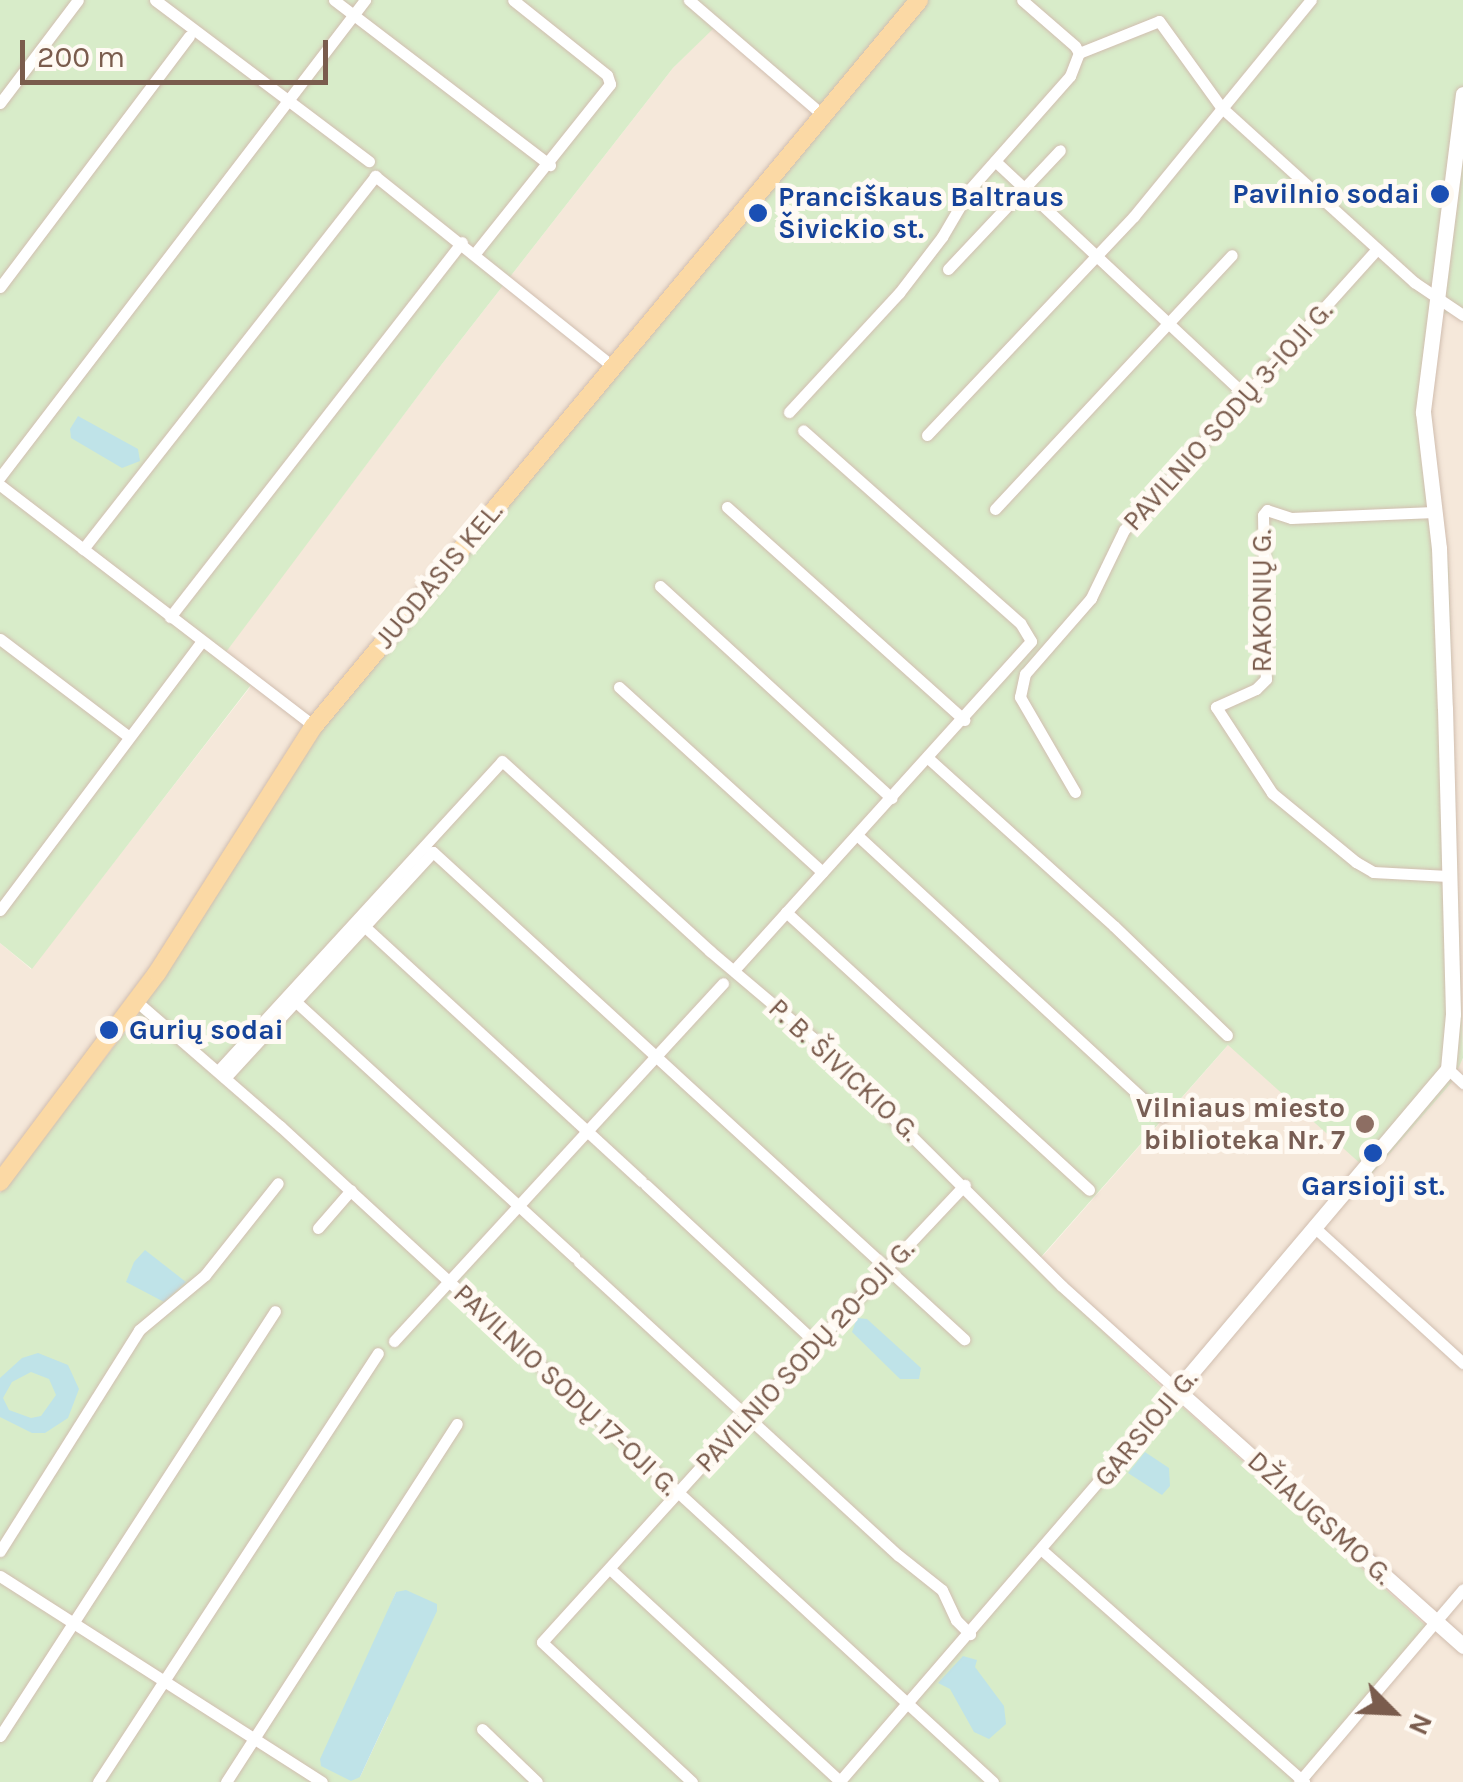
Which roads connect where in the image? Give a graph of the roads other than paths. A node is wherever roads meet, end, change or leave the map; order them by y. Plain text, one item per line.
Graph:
1 (78, 0) edge
2 (155, 0) edge
3 (334, 0) edge
4 (365, 0) edge
5 (513, 0) edge
6 (689, 0) edge
7 (919, 0) edge
8 (1022, 0) edge
9 (1312, 0) edge
10 (354, 15) junction
11 (189, 36) dead end
12 (1079, 53) junction
13 (1463, 94) edge
14 (289, 99) junction
15 (0, 103) edge
16 (1221, 107) junction
17 (824, 116) junction
18 (1060, 150) dead end
19 (995, 161) junction
20 (368, 162) dead end
21 (550, 165) junction
22 (1024, 188) junction
23 (462, 242) junction
24 (1377, 249) junction
25 (476, 252) junction
26 (1098, 255) junction
27 (1232, 255) dead end
28 (948, 268) dead end
29 (0, 287) edge
30 (1434, 297) junction
31 (1463, 315) edge
32 (1168, 323) junction
33 (615, 368) junction
34 (1245, 395) junction
35 (789, 412) dead end
36 (803, 430) dead end
37 (927, 436) dead end
38 (0, 477) edge
39 (0, 486) edge
40 (727, 507) dead end
41 (995, 510) dead end
42 (1434, 512) junction
43 (82, 549) junction
44 (660, 586) dead end
45 (170, 618) junction
46 (0, 639) edge
47 (202, 641) junction
48 (619, 687) dead end
49 (964, 720) junction
50 (314, 726) junction
51 (129, 737) junction
52 (928, 758) junction
53 (1075, 792) dead end
54 (891, 798) junction
55 (857, 835) junction
56 (822, 872) junction
57 (1448, 876) junction
58 (0, 910) edge
59 (786, 912) junction
60 (364, 926) junction
61 (734, 970) junction
62 (724, 983) dead end
63 (136, 1001) junction
64 (295, 1001) junction
65 (1226, 1035) dead end
66 (656, 1056) junction
67 (1448, 1069) junction
68 (221, 1074) junction
69 (1463, 1082) edge
70 (1162, 1116) dead end
71 (587, 1130) junction
72 (0, 1182) edge
73 (278, 1183) dead end
74 (965, 1185) junction
75 (351, 1190) junction
76 (1089, 1190) dead end
77 (518, 1205) junction
78 (1314, 1227) junction
79 (318, 1228) dead end
80 (885, 1268) junction
81 (449, 1280) junction
82 (275, 1312) dead end
83 (964, 1339) dead end
84 (394, 1341) dead end
85 (815, 1342) junction
86 (378, 1354) dead end
87 (1463, 1363) edge
88 (1178, 1390) junction
89 (746, 1416) junction
90 (457, 1424) dead end
91 (678, 1494) junction
92 (1043, 1550) junction
93 (0, 1551) edge
94 (610, 1569) junction
95 (0, 1576) edge
96 (1463, 1590) edge
97 (1436, 1621) junction
98 (74, 1624) junction
99 (970, 1634) junction
100 (1463, 1646) edge
101 (162, 1682) junction
102 (908, 1704) junction
103 (482, 1729) dead end
104 (0, 1736) edge
105 (252, 1742) junction
106 (1302, 1781) edge
107 (98, 1782) edge
108 (226, 1782) edge
109 (322, 1782) edge
110 (537, 1782) edge
111 (692, 1782) edge
112 (840, 1782) edge
113 (993, 1782) edge

1 - 15 street
2 - 14 street
3 - 10 street
4 - 10 street
5 - 21 street
6 - 17 street
7 - 17 main road, JUODASIS KEL.
8 - 12 street
9 - 16 street
10 - 14 street
10 - 21 street
11 - 29 street
12 - 16 street
12 - 19 street
13 - 30 street
14 - 20 street
14 - 38 street
16 - 24 street
16 - 26 street
17 - 33 main road, JUODASIS KEL.
18 - 22 street
19 - 22 street
19 - 35 street
21 - 25 street
22 - 26 street
22 - 28 street
23 - 25 street
23 - 43 street
23 - 45 street
24 - 30 street
24 - 34 street, PAVILNIO SODŲ 3-IOJI G.
25 - 33 street
26 - 32 street
26 - 37 street
27 - 32 street
30 - 31 street
30 - 42 street
32 - 34 street
32 - 41 street
33 - 50 main road, JUODASIS KEL.
34 - 53 street, PAVILNIO SODŲ 3-IOJI G.
36 - 49 street
39 - 43 street
40 - 49 street
42 - 57 street
42 - 57 street, RAKONIŲ G.
43 - 45 street
44 - 54 street
45 - 47 street
46 - 51 street
47 - 50 street
47 - 51 street
48 - 56 street
49 - 52 street
50 - 63 main road, JUODASIS KEL.
51 - 58 street
52 - 54 street
52 - 65 street
54 - 55 street
55 - 56 street
55 - 70 street
56 - 59 street
57 - 67 street
59 - 61 street
59 - 76 street
60 - 64 street
60 - 66 street
60 - 71 street
61 - 68 street, P. B. ŠIVICKIO G.
61 - 74 street, P. B. ŠIVICKIO G.
62 - 66 street
63 - 68 street, PAVILNIO SODŲ 17-OJI G.
63 - 72 main road, JUODASIS KEL.
64 - 68 street
64 - 77 street
66 - 71 street
66 - 80 street
67 - 69 street
67 - 78 street, GARSIOJI G.
68 - 75 street, PAVILNIO SODŲ 17-OJI G.
71 - 77 street
71 - 85 street
73 - 93 street
74 - 80 street, PAVILNIO SODŲ 20-OJI G.
74 - 88 street, P. B. ŠIVICKIO G.
75 - 79 street
75 - 81 street, PAVILNIO SODŲ 17-OJI G.
77 - 81 street
77 - 89 street
78 - 87 street
78 - 88 street, GARSIOJI G.
80 - 83 street
80 - 85 street, PAVILNIO SODŲ 20-OJI G.
81 - 84 street
81 - 91 street, PAVILNIO SODŲ 17-OJI G.
82 - 98 street
85 - 89 street, PAVILNIO SODŲ 20-OJI G.
86 - 101 street
88 - 92 street, GARSIOJI G.
88 - 97 street, DŽIAUGSMO G.
89 - 91 street, PAVILNIO SODŲ 20-OJI G.
89 - 99 street
90 - 105 street
91 - 94 street, PAVILNIO SODŲ 20-OJI G.
91 - 102 street, PAVILNIO SODŲ 17-OJI G.
92 - 99 street, GARSIOJI G.
92 - 106 street
94 - 111 street, PAVILNIO SODŲ 20-OJI G.
94 - 112 street
95 - 98 street
96 - 97 street
97 - 100 street, DŽIAUGSMO G.
97 - 106 street
98 - 101 street
98 - 104 street
99 - 102 street, GARSIOJI G.
101 - 105 street
101 - 107 street
102 - 112 street, GARSIOJI G.
102 - 113 street, PAVILNIO SODŲ 17-OJI G.
103 - 110 street
105 - 108 street
105 - 109 street

